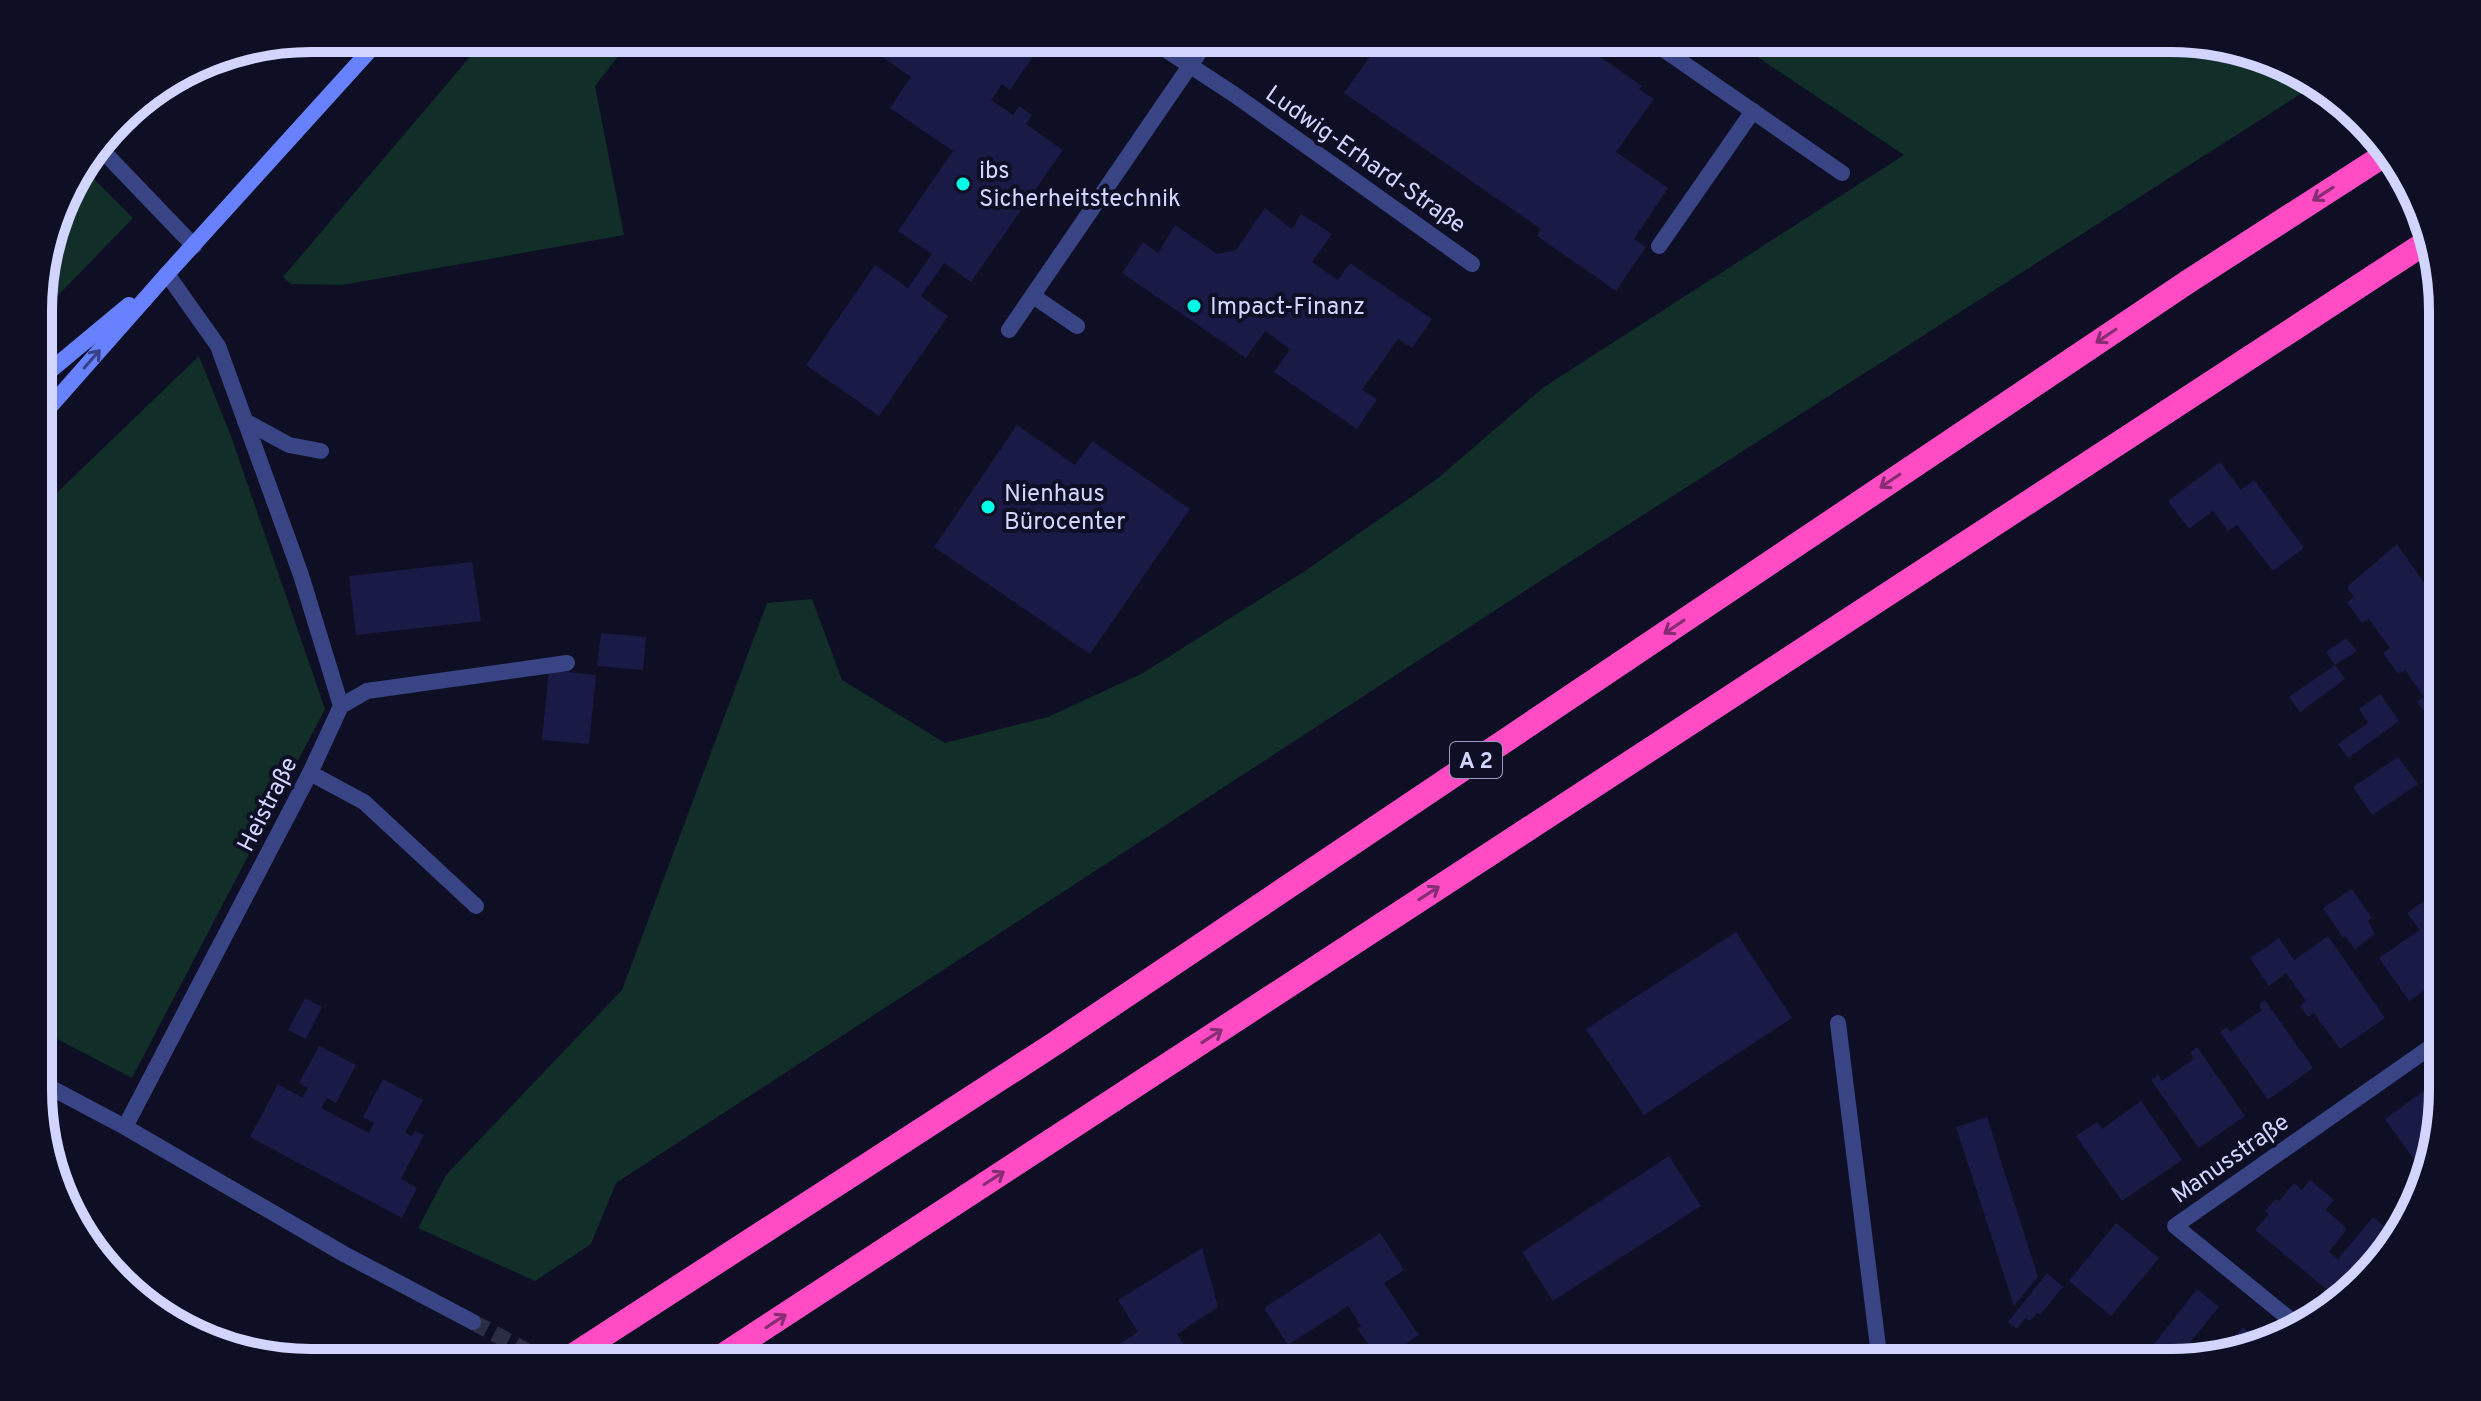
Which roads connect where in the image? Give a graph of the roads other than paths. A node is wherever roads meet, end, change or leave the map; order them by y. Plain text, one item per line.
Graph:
1 (1668, 52) edge
2 (368, 53) edge
3 (1169, 53) edge
4 (1199, 53) edge
5 (1190, 67) junction
6 (1753, 111) junction
7 (106, 154) edge
8 (2379, 159) edge
9 (1842, 173) dead end
10 (194, 246) junction
11 (1659, 246) dead end
12 (2420, 246) edge
13 (1472, 264) dead end
14 (167, 274) junction
15 (1033, 296) junction
16 (1077, 326) dead end
17 (1009, 330) dead end
18 (52, 369) edge
19 (52, 404) edge
20 (245, 421) junction
21 (321, 451) dead end
22 (567, 663) dead end
23 (341, 706) junction
24 (310, 773) junction
25 (476, 906) dead end
26 (1838, 1023) dead end
27 (2428, 1049) edge
28 (52, 1088) edge
29 (125, 1127) junction
30 (2289, 1319) edge
31 (473, 1322) tunnel mouth
32 (1878, 1348) edge
33 (583, 1349) edge
34 (733, 1349) edge

1 - 6 street
2 - 10 main road
3 - 5 street, Ludwig-Erhard-Straße
4 - 5 street
5 - 13 street, Ludwig-Erhard-Straße
5 - 15 street
6 - 9 street
6 - 11 street
7 - 10 street
8 -> 33 highway, A 2
10 - 14 main road
34 -> 12 highway
14 - 18 main road
19 -> 14 main road
14 - 20 street
15 - 16 street
15 - 17 street
20 - 21 street
20 - 23 street
22 - 23 street
23 - 24 street, Heistraße
24 - 25 street
24 - 29 street, Heistraße
26 - 32 street
27 - 30 street, Manusstraße
28 - 29 street
29 - 31 street

